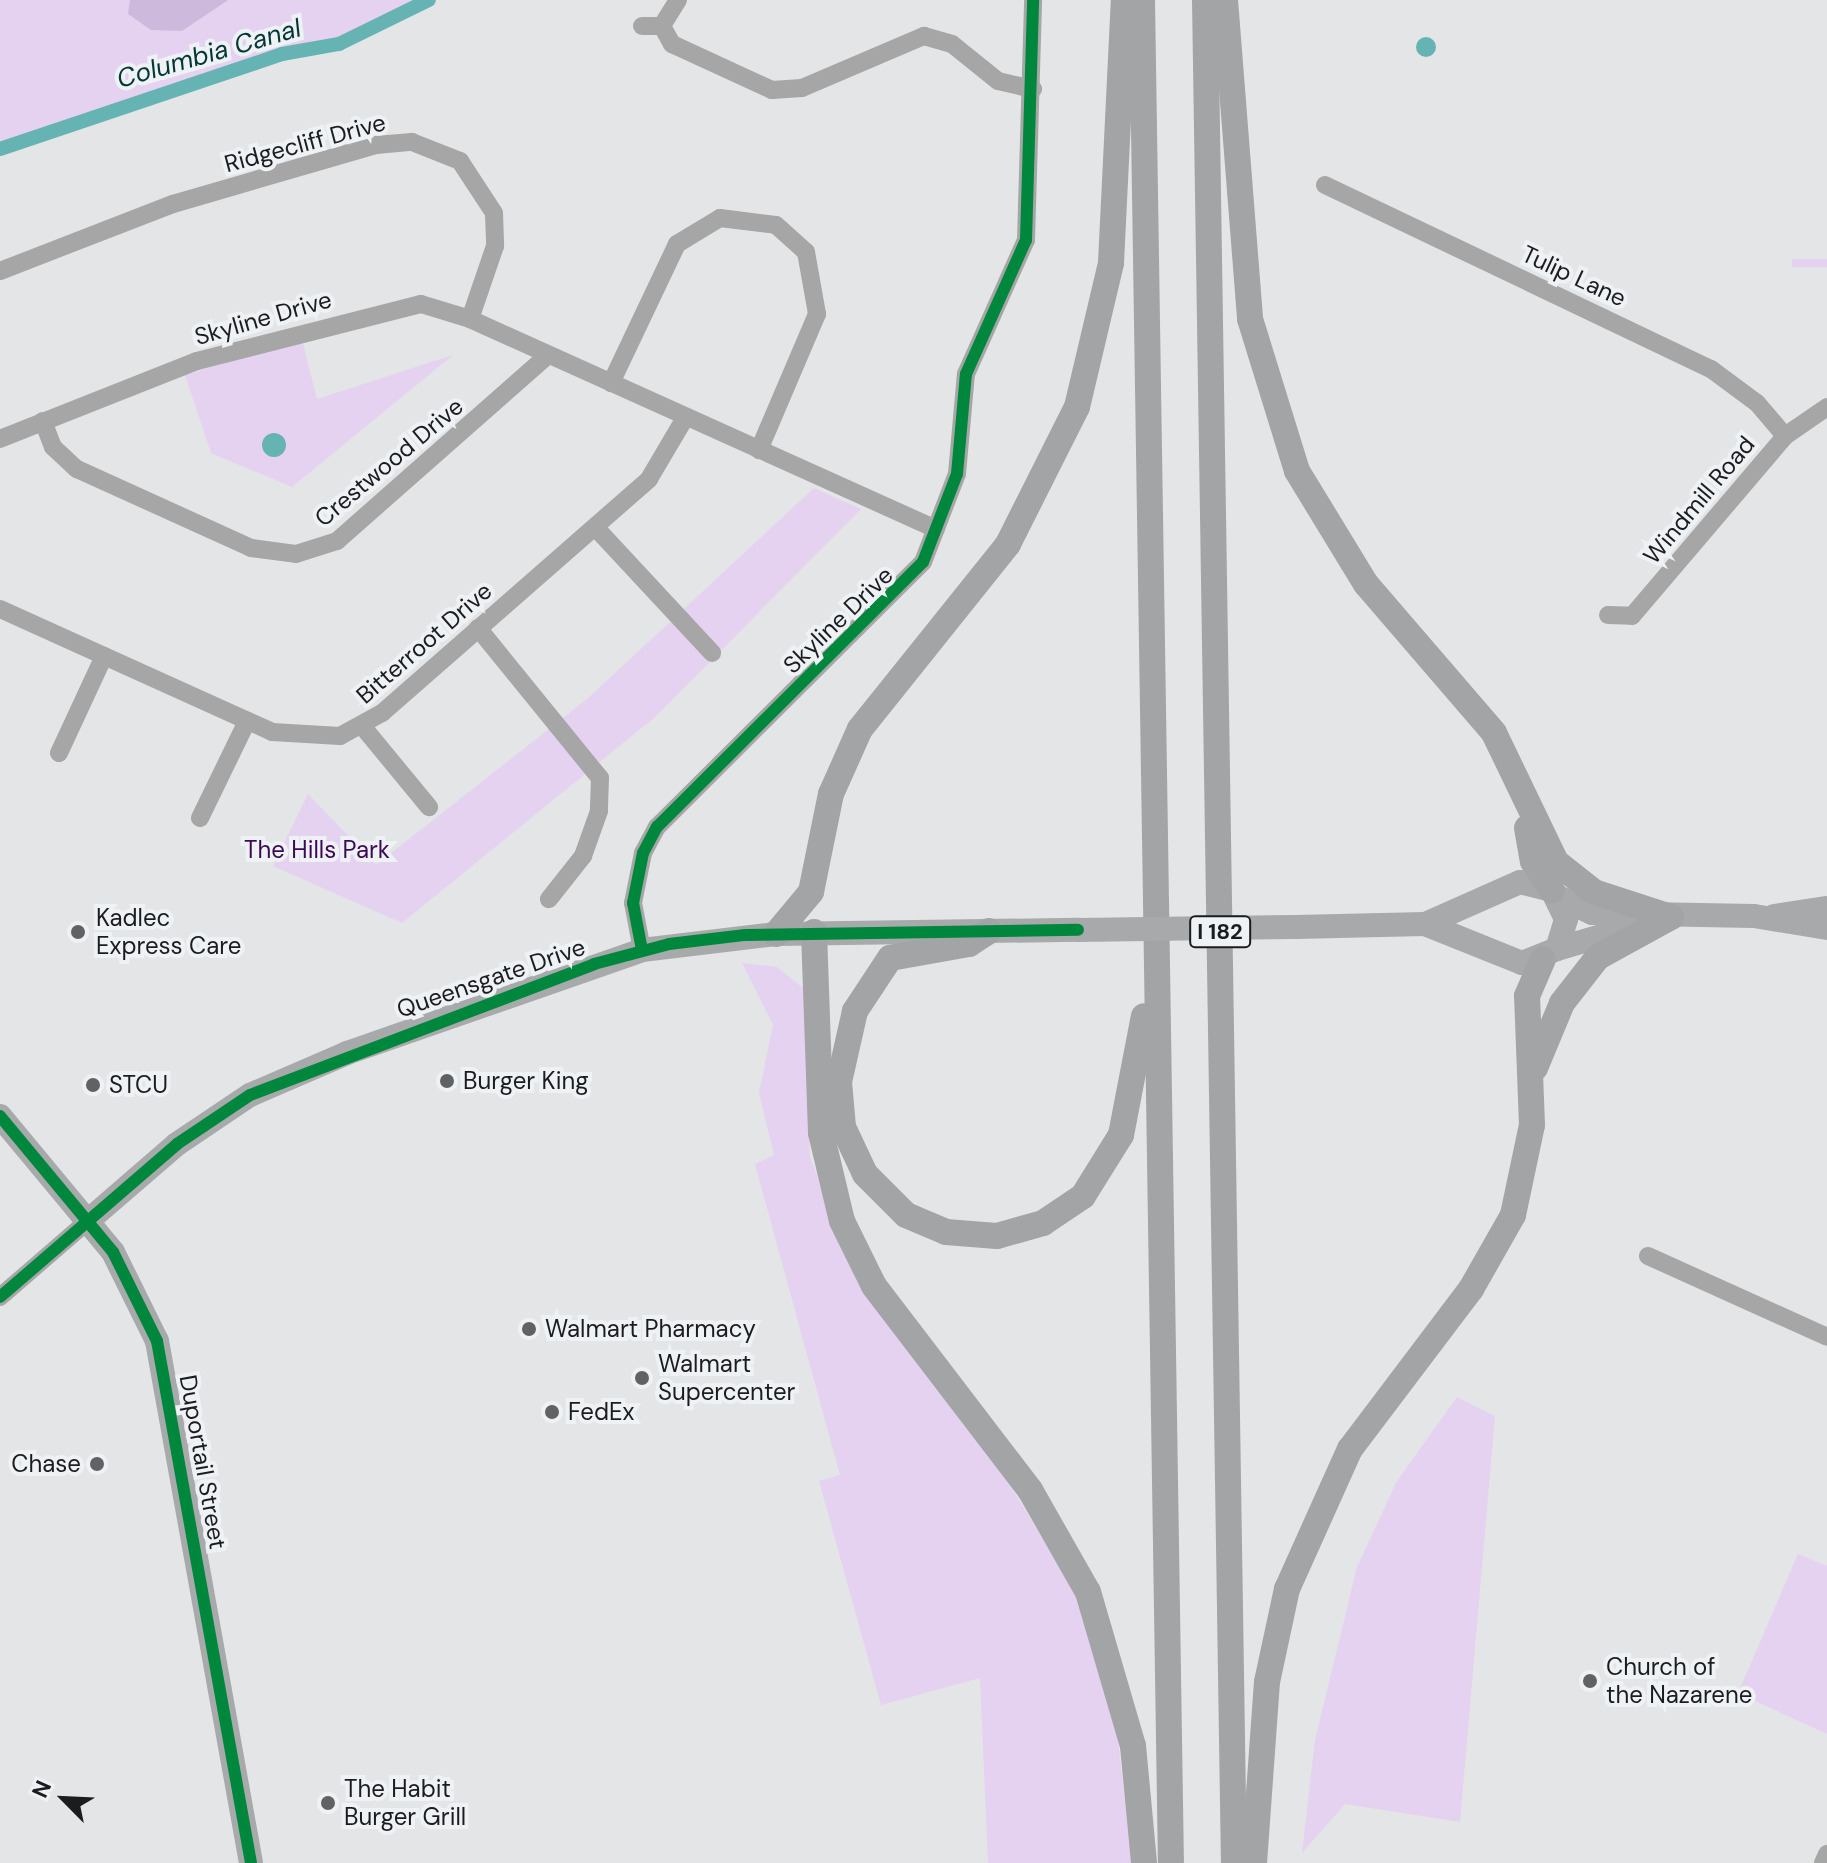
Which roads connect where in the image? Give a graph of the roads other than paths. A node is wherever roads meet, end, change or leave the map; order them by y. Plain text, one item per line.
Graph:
1 (678, 0) edge
2 (1033, 0) edge
3 (1124, 0) edge
4 (1142, 0) edge
5 (1205, 0) edge
6 (1225, 0) edge
7 (642, 26) dead end
8 (662, 26) junction
9 (1033, 89) junction
10 (1325, 185) dead end
11 (0, 271) edge
12 (470, 319) junction
13 (548, 355) junction
14 (611, 383) junction
15 (1827, 407) edge
16 (685, 418) junction
17 (43, 421) junction
18 (1785, 436) junction
19 (0, 439) edge
20 (759, 450) junction
21 (595, 527) junction
22 (936, 529) junction
23 (0, 609) edge
24 (1608, 615) dead end
25 (478, 628) junction
26 (712, 653) dead end
27 (104, 656) junction
28 (247, 721) junction
29 (363, 727) junction
30 (59, 753) dead end
31 (1517, 774) junction
32 (429, 807) dead end
33 (200, 818) dead end
34 (1154, 849) junction
35 (1555, 894) junction
36 (549, 899) dead end
37 (1827, 908) edge
38 (1671, 917) junction
39 (1767, 917) junction
40 (1425, 924) junction
41 (1827, 928) edge
42 (989, 931) junction
43 (814, 932) junction
44 (776, 934) junction
45 (642, 950) junction
46 (1550, 954) junction
47 (1532, 1082) junction
48 (0, 1116) edge
49 (89, 1220) junction
50 (1648, 1256) dead end
51 (0, 1297) edge
52 (1827, 1337) edge
53 (1827, 1854) edge
54 (251, 1863) edge
55 (1144, 1863) edge
56 (1171, 1863) edge
57 (1234, 1863) edge
58 (1254, 1863) edge
59 (1823, 1863) edge

1 - 8 street
2 - 9 street, Skyline Drive
3 - 44 highway
4 - 34 highway, I 182
5 - 57 highway, I 182
6 - 31 highway
7 - 8 street
8 - 9 street
9 - 22 street, Skyline Drive
10 - 18 street, Tulip Lane
11 - 12 street, Ridgecliff Drive
12 - 13 street, Skyline Drive
12 - 17 street, Skyline Drive
13 - 14 street, Skyline Drive
13 - 17 street, Crestwood Drive
14 - 16 street, Skyline Drive
14 - 20 street
15 - 18 street, Windmill Road
16 - 20 street, Skyline Drive
16 - 21 street, Bitterroot Drive
17 - 19 street, Skyline Drive
18 - 24 street, Windmill Road
20 - 22 street, Skyline Drive
21 - 25 street, Bitterroot Drive
21 - 26 street
22 - 45 street, Skyline Drive
23 - 27 street, Bitterroot Drive
25 - 29 street, Bitterroot Drive
25 - 36 street
27 - 28 street, Bitterroot Drive
27 - 30 street
28 - 29 street, Bitterroot Drive
28 - 33 street
29 - 32 street
31 - 35 highway
31 - 38 highway
34 - 42 highway
34 - 56 highway, I 182
35 - 38 main road
35 - 40 main road
35 - 46 main road
37 - 39 main road
38 - 39 main road
38 - 46 main road
38 - 47 highway
39 - 41 main road
40 - 42 main road, Queensgate Drive, bridge
40 - 46 main road
42 - 43 main road, Queensgate Drive
43 - 44 main road, Queensgate Drive
43 - 55 highway
44 - 45 main road, Queensgate Drive
45 - 49 main road, Queensgate Drive
46 - 47 highway
47 - 58 highway
48 - 49 main road, Duportail Street
49 - 51 street, Queensgate Drive
49 - 54 main road, Duportail Street
50 - 52 street
53 - 59 street

